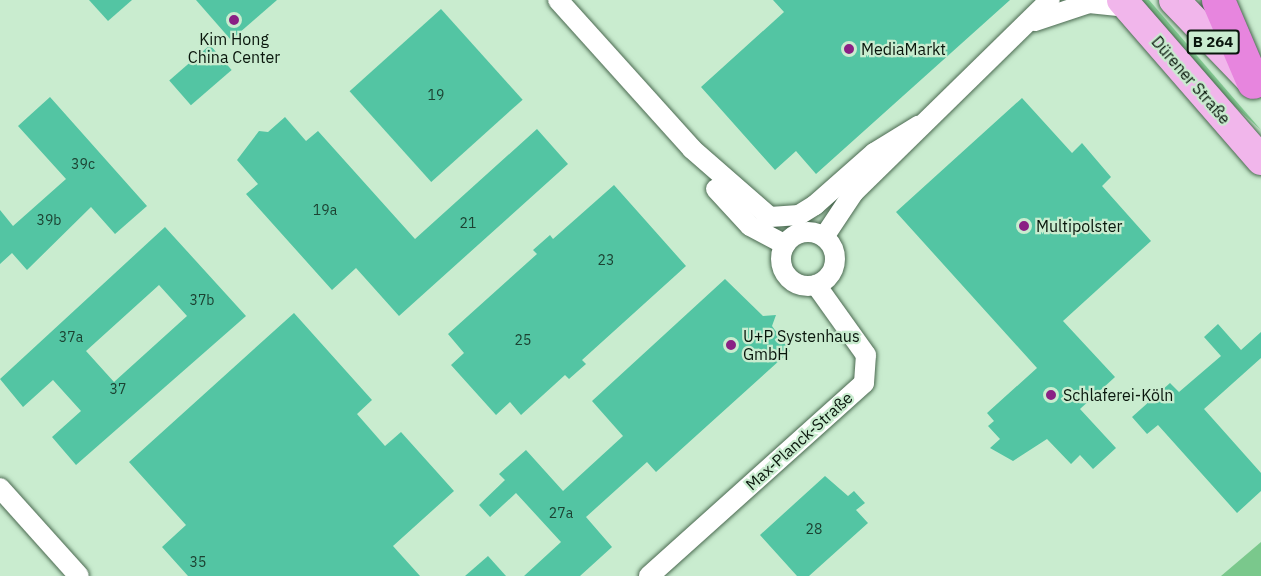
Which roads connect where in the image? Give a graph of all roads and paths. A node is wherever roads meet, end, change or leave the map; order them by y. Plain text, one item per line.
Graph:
1 (558, 0) edge
2 (1050, 0) edge
3 (1174, 0) edge
4 (1218, 0) edge
5 (1125, 3) edge
6 (1027, 24) junction
7 (1257, 86) edge
8 (918, 126) junction
9 (692, 149) junction
10 (1261, 160) edge
11 (824, 237) junction
12 (785, 245) junction
13 (816, 285) junction
14 (0, 488) edge
15 (79, 576) edge
16 (649, 576) edge

1 - 9 street
2 - 6 street
3 - 7 main road, B 264
4 - 7 highway
5 - 6 street
5 - 10 main road, Dürener Straße / B 264
6 - 8 street
8 - 9 street
8 - 11 street
9 - 12 street
11 - 12 street
11 - 13 street
12 - 13 street
13 - 16 street, Max-Planck-Straße
14 - 15 street

